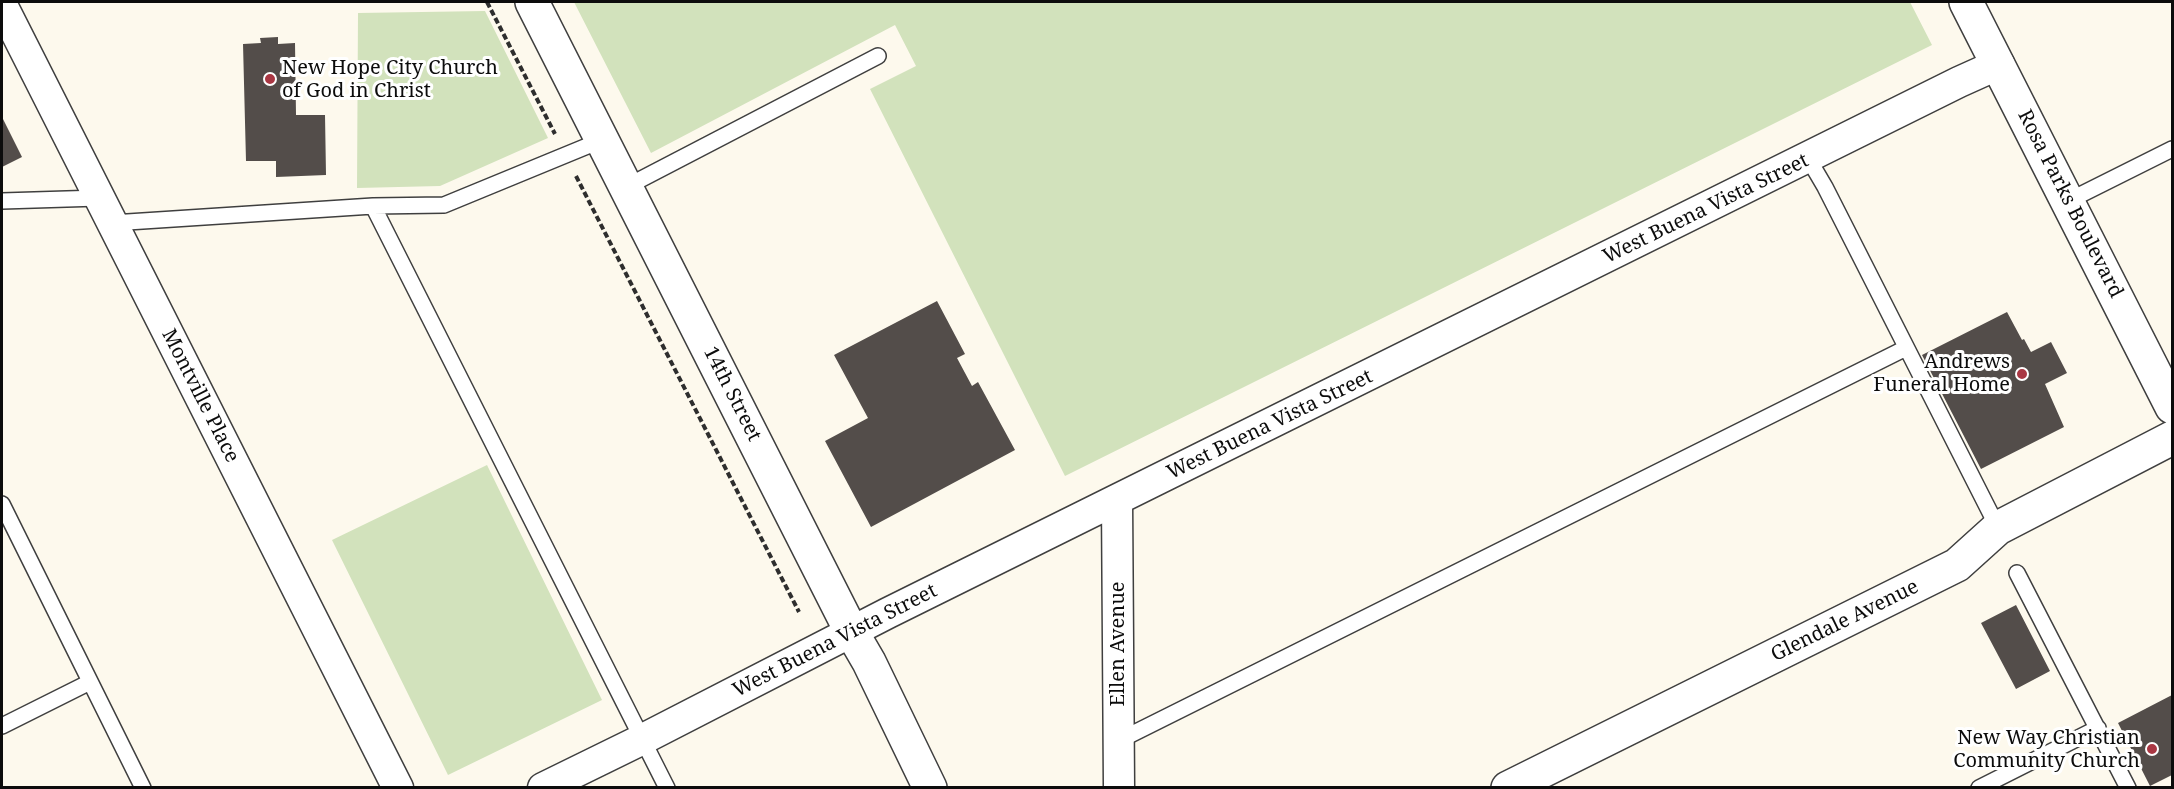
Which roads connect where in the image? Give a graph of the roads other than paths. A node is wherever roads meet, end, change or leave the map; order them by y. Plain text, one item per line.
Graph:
1 (532, 2) edge
2 (1966, 2) edge
3 (2, 5) edge
4 (878, 56) dead end
5 (1999, 64) junction
6 (602, 140) junction
7 (2172, 149) edge
8 (1808, 158) junction
9 (626, 187) junction
10 (2, 201) edge
11 (2068, 201) junction
12 (373, 206) junction
13 (106, 210) junction
14 (1906, 348) junction
15 (2172, 407) edge
16 (2172, 438) edge
17 (1118, 500) junction
18 (2, 504) edge
19 (1998, 528) junction
20 (2017, 573) dead end
21 (851, 631) junction
22 (90, 682) junction
23 (2, 726) edge
24 (2098, 729) junction
25 (643, 739) junction
26 (1118, 741) junction
27 (396, 787) edge
28 (143, 788) edge
29 (543, 788) edge
30 (667, 788) edge
31 (930, 788) edge
32 (1119, 788) edge
33 (1508, 788) edge
34 (1980, 788) edge
35 (2128, 788) edge

1 - 6 street, 14th Street
2 - 5 street, Rosa Parks Boulevard
3 - 13 street, Montville Place
4 - 9 lane
5 - 8 street, West Buena Vista Street
5 - 11 street, Rosa Parks Boulevard
6 - 9 street, 14th Street
6 - 12 lane
7 - 11 lane
8 - 14 lane
8 - 17 street, West Buena Vista Street
9 - 21 street, 14th Street
10 - 13 lane
11 - 15 street, Rosa Parks Boulevard
12 - 13 lane
12 - 25 lane
13 - 27 street, Montville Place
14 - 19 lane
14 - 26 lane
16 - 19 street, Glendale Avenue
17 - 21 street, West Buena Vista Street
17 - 26 street, Ellen Avenue
18 - 22 lane
19 - 33 street, Glendale Avenue
20 - 24 lane
21 - 25 street, West Buena Vista Street
21 - 31 street, 14th Street
22 - 23 lane
22 - 28 lane
24 - 34 lane
24 - 35 lane
25 - 29 street, West Buena Vista Street
25 - 30 lane
26 - 32 street, Ellen Avenue

